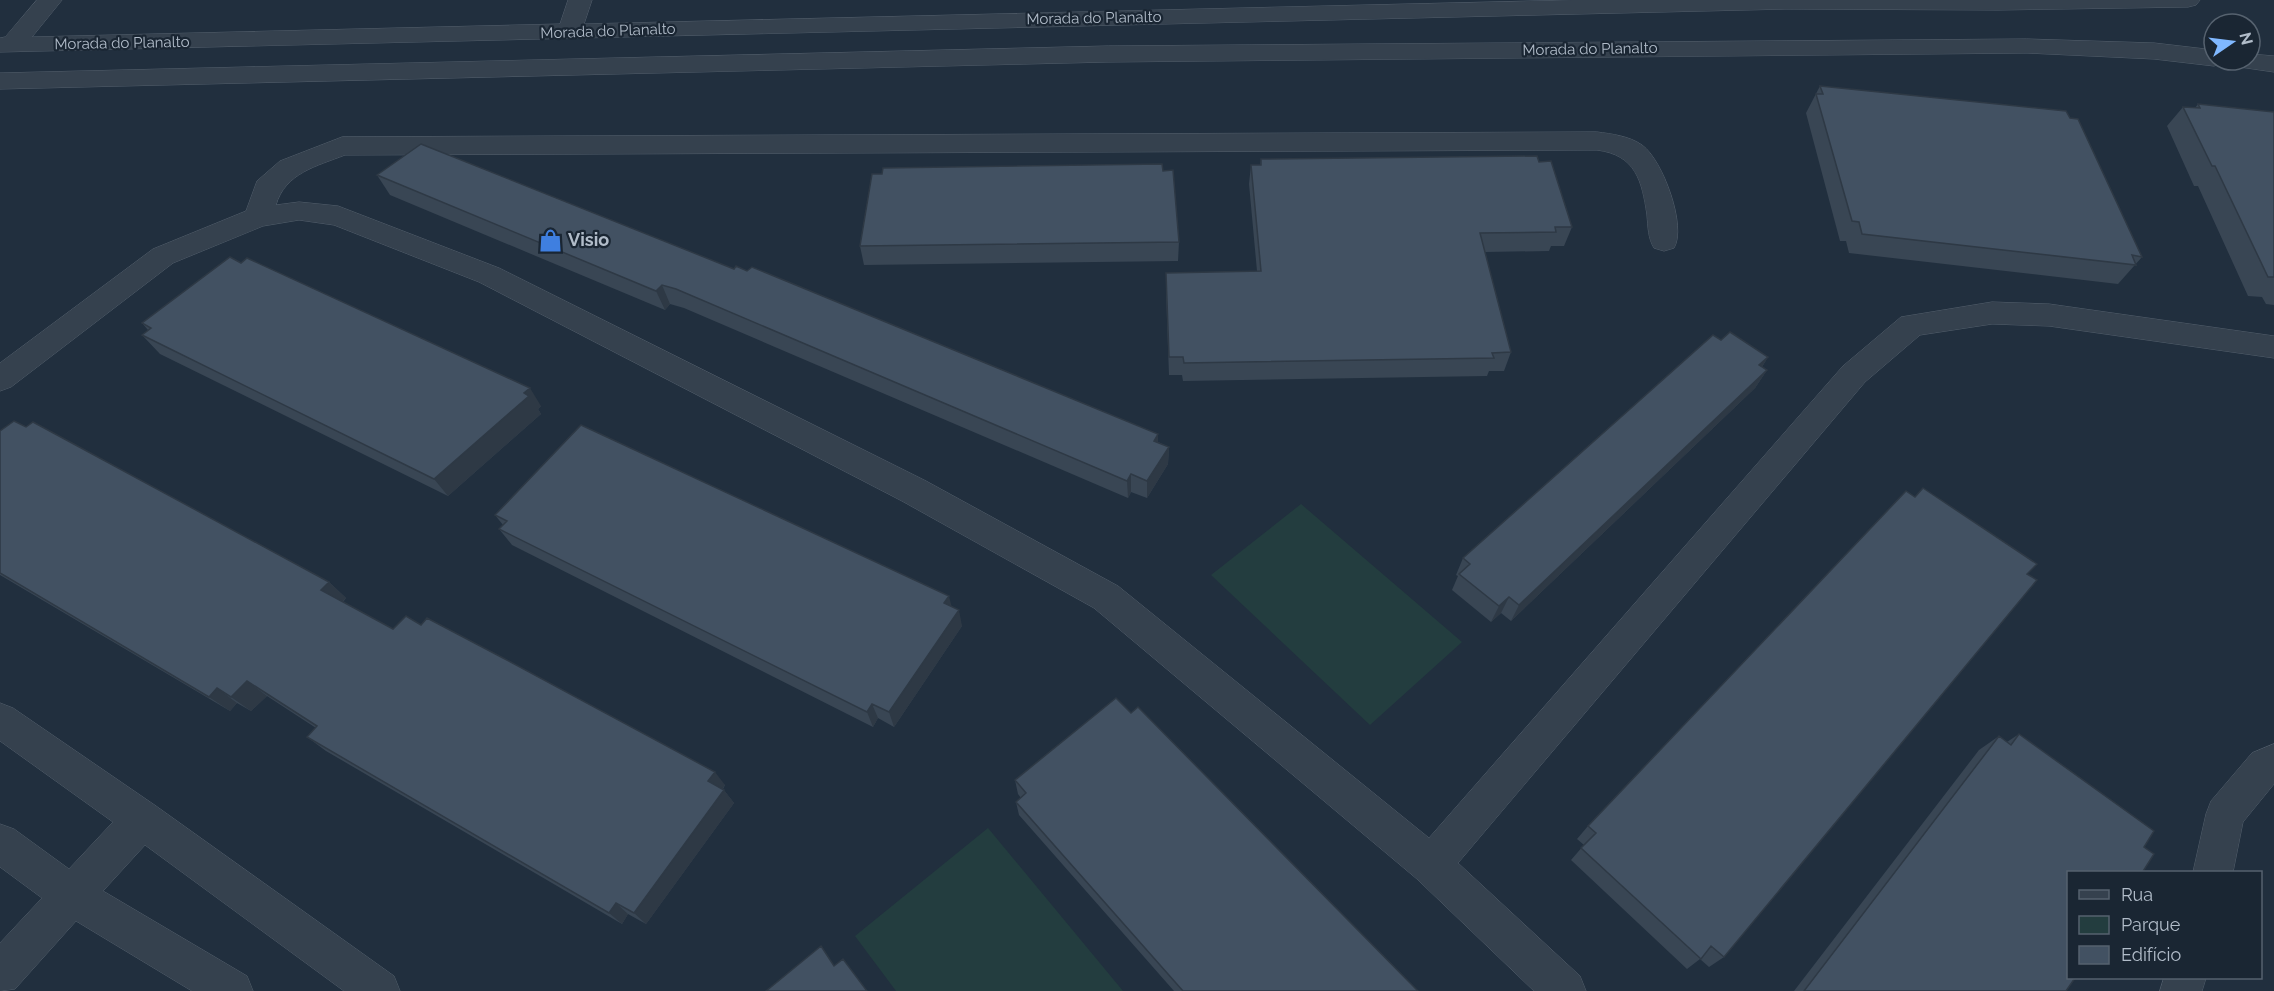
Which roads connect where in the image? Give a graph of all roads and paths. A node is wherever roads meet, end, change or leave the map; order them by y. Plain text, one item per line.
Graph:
1 (50, 0) edge
2 (580, 0) edge
3 (2188, 0) edge
4 (1997, 2) edge
5 (1109, 9) edge
6 (569, 32) junction
7 (6, 45) edge
8 (2202, 57) edge
9 (0, 81) edge
10 (258, 217) junction
11 (1664, 242) dead end
12 (2274, 347) edge
13 (0, 379) edge
14 (0, 720) edge
15 (2274, 762) edge
16 (142, 819) junction
17 (0, 843) edge
18 (1431, 865) junction
19 (2213, 871) edge
20 (71, 895) junction
21 (0, 974) edge
22 (232, 991) edge
23 (379, 991) edge
24 (1565, 991) edge

1 - 7 street
2 - 6 street
3 - 4 street, Morada do Planalto
4 - 5 street, Morada do Planalto
5 - 6 street, Morada do Planalto
6 - 7 street, Morada do Planalto
8 - 9 street, Morada do Planalto
10 - 11 street
10 - 13 street
10 - 18 street
12 - 18 street
14 - 16 street
15 - 19 street
16 - 20 street
16 - 23 street
17 - 20 street
18 - 24 street
20 - 21 street
20 - 22 street

